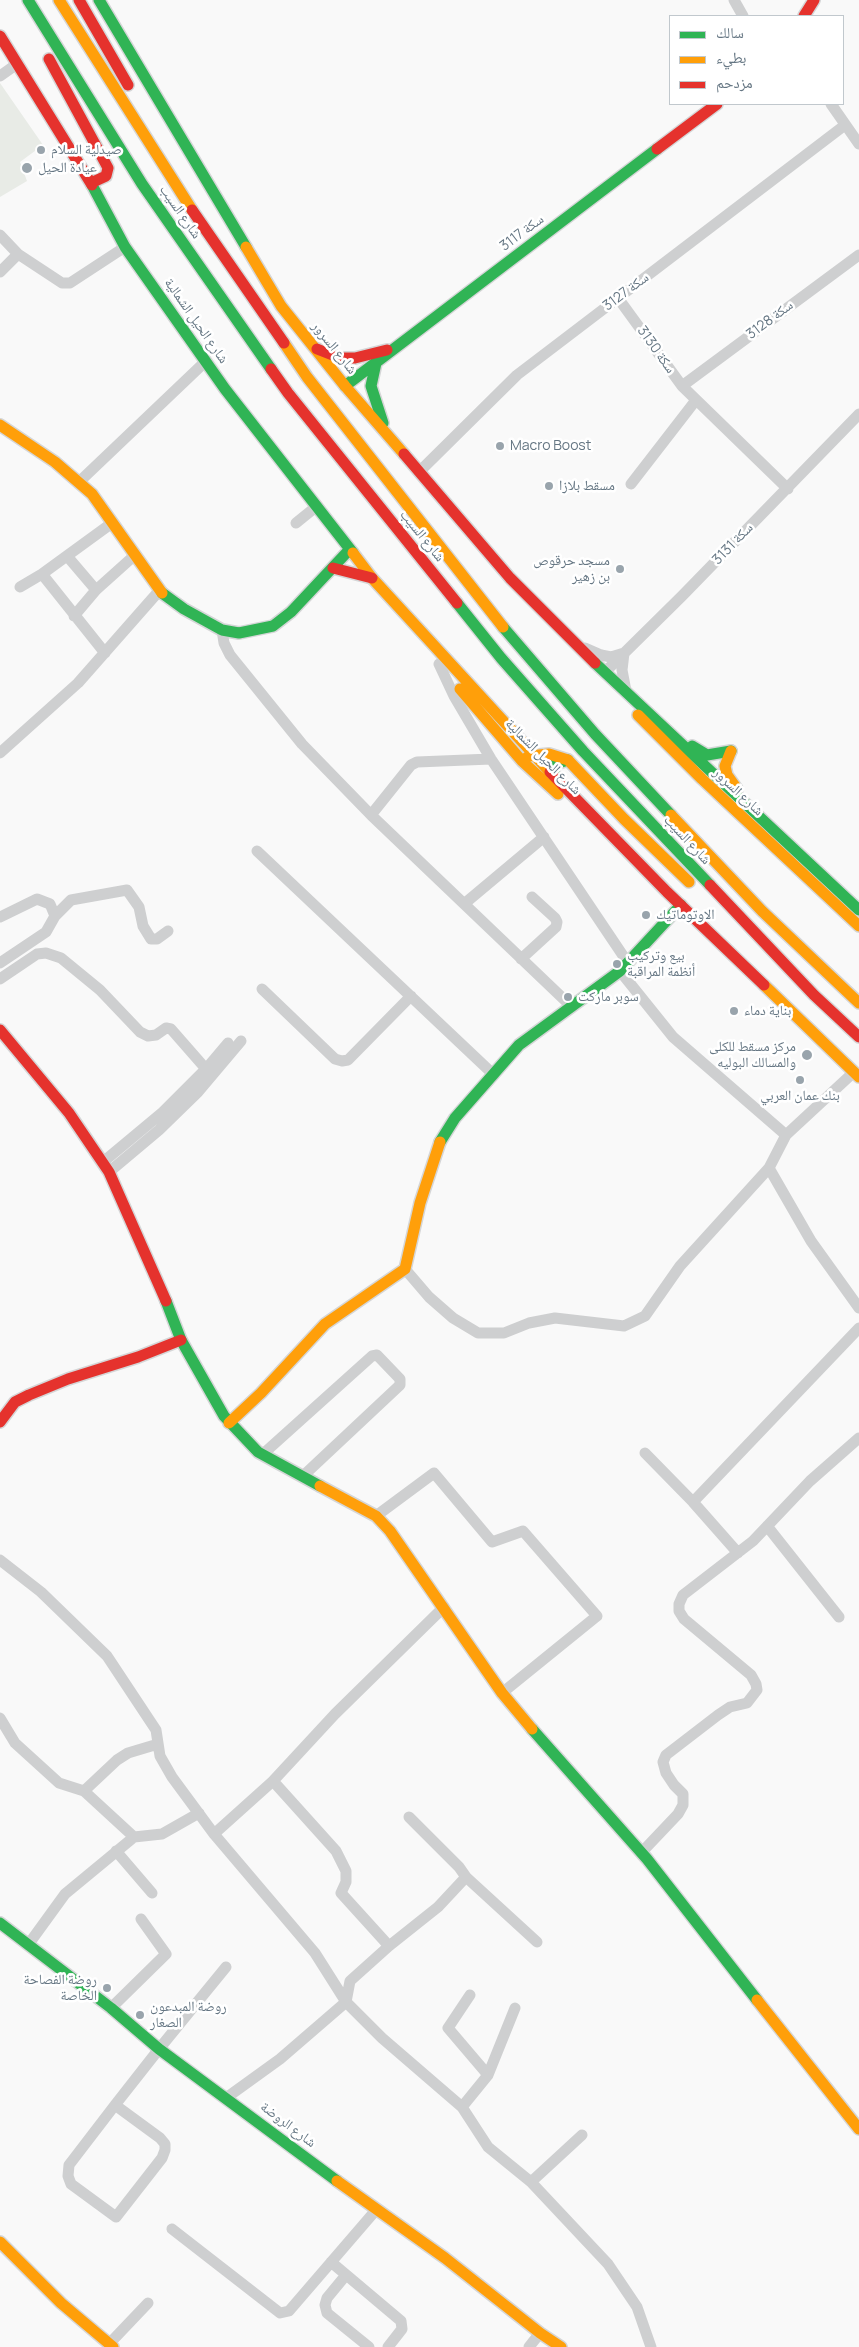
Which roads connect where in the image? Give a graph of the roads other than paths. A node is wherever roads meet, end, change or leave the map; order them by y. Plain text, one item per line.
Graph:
1 (17, 0) edge
2 (28, 0) edge
3 (59, 0) edge
4 (79, 0) edge
5 (98, 0) edge
6 (734, 0) edge
7 (814, 0) edge
8 (743, 15) edge
9 (805, 15) edge
10 (0, 36) edge
11 (17, 64) junction
12 (0, 76) edge
13 (133, 93) dead end
14 (716, 105) edge
15 (832, 105) edge
16 (845, 125) junction
17 (154, 127) dead end
18 (859, 144) edge
19 (91, 183) junction
20 (0, 235) edge
21 (125, 247) junction
22 (18, 254) junction
23 (859, 255) edge
24 (0, 272) edge
25 (244, 285) junction
26 (618, 298) junction
27 (396, 347) junction
28 (315, 348) junction
29 (206, 361) junction
30 (376, 362) junction
31 (345, 386) junction
32 (682, 386) junction
33 (696, 400) junction
34 (859, 414) edge
35 (0, 425) edge
36 (387, 435) junction
37 (419, 472) junction
38 (80, 482) junction
39 (631, 484) dead end
40 (788, 489) junction
41 (317, 506) junction
42 (112, 522) junction
43 (296, 523) dead end
44 (336, 531) junction
45 (352, 552) junction
46 (135, 555) junction
47 (67, 556) junction
48 (333, 568) junction
49 (42, 574) junction
50 (372, 578) junction
51 (20, 587) dead end
52 (96, 590) junction
53 (159, 591) junction
54 (396, 604) junction
55 (74, 616) junction
56 (222, 630) junction
57 (576, 644) junction
58 (105, 653) junction
59 (624, 653) junction
60 (440, 664) junction
61 (605, 672) junction
62 (626, 691) junction
63 (675, 737) junction
64 (0, 753) edge
65 (528, 757) junction
66 (491, 759) junction
67 (568, 760) junction
68 (556, 777) junction
69 (505, 778) junction
70 (371, 814) junction
71 (544, 837) junction
72 (257, 851) dead end
73 (820, 873) junction
74 (667, 892) junction
75 (532, 897) dead end
76 (464, 904) junction
77 (681, 905) junction
78 (859, 910) edge
79 (55, 916) junction
80 (0, 917) edge
81 (859, 926) edge
82 (168, 931) dead end
83 (521, 959) junction
84 (0, 963) edge
85 (628, 963) junction
86 (620, 971) junction
87 (0, 979) edge
88 (262, 990) dead end
89 (814, 995) junction
90 (411, 996) junction
91 (859, 1003) edge
92 (572, 1007) junction
93 (0, 1030) edge
94 (859, 1037) edge
95 (241, 1041) dead end
96 (228, 1043) dead end
97 (206, 1069) junction
98 (494, 1074) junction
99 (856, 1074) edge
100 (786, 1135) junction
101 (106, 1167) junction
102 (769, 1168) junction
103 (405, 1269) junction
104 (859, 1308) edge
105 (859, 1328) edge
106 (182, 1340) junction
107 (4, 1406) edge
108 (0, 1422) edge
109 (229, 1423) junction
110 (859, 1438) edge
111 (645, 1453) dead end
112 (263, 1454) junction
113 (303, 1476) junction
114 (693, 1502) junction
115 (376, 1516) junction
116 (767, 1526) junction
117 (738, 1553) junction
118 (0, 1560) edge
119 (444, 1607) junction
120 (839, 1617) dead end
121 (502, 1693) junction
122 (0, 1718) edge
123 (158, 1744) junction
124 (273, 1781) junction
125 (84, 1791) junction
126 (199, 1813) junction
127 (409, 1817) dead end
128 (214, 1834) junction
129 (134, 1837) junction
130 (116, 1851) junction
131 (641, 1853) junction
132 (466, 1877) junction
133 (152, 1893) dead end
134 (141, 1919) dead end
135 (0, 1923) edge
136 (537, 1942) dead end
137 (28, 1945) junction
138 (389, 1946) junction
139 (226, 1967) dead end
140 (470, 1995) dead end
141 (346, 2002) junction
142 (111, 2008) junction
143 (516, 2008) dead end
144 (159, 2049) junction
145 (488, 2075) junction
146 (226, 2098) junction
147 (115, 2105) junction
148 (462, 2107) junction
149 (859, 2129) edge
150 (582, 2134) dead end
151 (531, 2182) junction
152 (376, 2210) junction
153 (172, 2229) dead end
154 (0, 2242) edge
155 (331, 2262) junction
156 (346, 2275) junction
157 (148, 2303) dead end
158 (540, 2333) junction
159 (111, 2346) edge
160 (369, 2347) edge
161 (388, 2347) edge
162 (529, 2347) edge
163 (561, 2347) edge
164 (651, 2347) edge

1 - 19 main road
2 - 89 main road, شارع السيب
3 - 25 main road, شارع السيب
4 - 13 main road
5 - 28 main road, شارع السرور
6 - 8 street
7 - 9 main road
10 - 11 main road, شارع الحيل الشمالية
11 - 12 street
11 - 19 main road, شارع الحيل الشمالية
14 - 27 main road, سكة 3117
15 - 16 street
16 - 18 street
16 - 26 street, سكة 3127
17 - 25 main road
19 - 21 main road, شارع الحيل الشمالية
20 - 22 street
21 - 22 street
21 - 29 main road, شارع الحيل الشمالية
22 - 24 street
23 - 32 street, سكة 3128
25 - 91 main road, شارع السيب
26 - 32 street, سكة 3130
26 - 37 street, سكة 3127
27 - 28 main road
27 - 30 main road, سكة 3117
28 - 31 main road, شارع السرور
29 - 38 street
29 - 41 main road, شارع الحيل الشمالية
30 - 31 main road, سكة 3117
30 - 36 main road
31 - 36 main road, شارع السرور
32 - 33 street, سكة 3130
33 - 39 street
33 - 40 street, سكة 3130
34 - 40 street, سكة 3131
35 - 38 main road
36 - 37 main road, شارع السرور
37 - 57 main road, شارع السرور
38 - 42 main road
40 - 59 street, سكة 3131
41 - 43 street
41 - 44 main road, شارع الحيل الشمالية
42 - 46 main road
42 - 47 street
44 - 45 main road, شارع الحيل الشمالية
44 - 48 main road
45 - 48 main road
45 - 50 main road, شارع الحيل الشمالية
46 - 52 street
46 - 53 main road
47 - 49 street
47 - 52 street
48 - 50 main road
48 - 56 main road
49 - 51 street
49 - 55 street
50 - 54 main road, شارع الحيل الشمالية
52 - 55 street
53 - 56 main road
53 - 58 street
54 - 60 main road, شارع الحيل الشمالية
54 - 65 main road, شارع الحيل الشمالية
55 - 58 street
56 - 70 street
57 - 59 street
57 - 61 main road, شارع السرور
58 - 64 street
59 - 61 street, سكة 3131
59 - 62 street
60 - 65 main road, شارع الحيل الشمالية
60 - 66 street
61 - 62 main road, شارع السرور
61 - 81 main road, شارع السرور
62 - 63 main road, شارع السرور
63 - 73 main road, شارع السرور
63 - 73 main road
65 - 67 main road
65 - 68 main road, شارع الحيل الشمالية
65 - 69 street
65 - 74 main road, شارع الحيل الشمالية
66 - 69 street
66 - 70 street
67 - 68 main road
67 - 89 main road
68 - 74 main road, شارع الحيل الشمالية
69 - 71 street
70 - 76 street
71 - 76 street
71 - 85 street
72 - 90 street
73 - 78 main road, شارع السرور
74 - 77 main road, شارع الحيل الشمالية
75 - 83 street
76 - 83 street
77 - 85 main road
77 - 99 main road, شارع الحيل الشمالية
79 - 80 street
79 - 82 street
79 - 84 street
83 - 92 street
85 - 86 main road
86 - 92 main road
86 - 100 street
87 - 97 street
88 - 90 street
89 - 94 main road, شارع السيب
90 - 98 street
92 - 98 main road
93 - 101 main road
95 - 101 street
96 - 97 street
97 - 101 street
98 - 103 main road
99 - 100 street
100 - 102 street
101 - 106 main road
102 - 103 street
102 - 104 street
103 - 109 main road
105 - 114 street
106 - 107 main road
106 - 109 main road
107 - 108 main road
109 - 112 main road
110 - 116 street
111 - 114 street
112 - 113 main road
112 - 113 street
113 - 115 main road
114 - 117 street
115 - 119 main road
115 - 121 street
116 - 117 street
116 - 120 street
117 - 131 street
118 - 123 street
119 - 121 main road
119 - 124 street
121 - 131 main road
122 - 125 street
123 - 125 street
123 - 126 street
124 - 128 street
124 - 138 street
125 - 129 street
126 - 128 street
126 - 129 street
127 - 132 street
128 - 141 street
129 - 130 street
130 - 133 street
130 - 137 street
131 - 149 main road
132 - 136 street
132 - 138 street
134 - 142 street
135 - 137 main road, شارع الروضة
137 - 142 main road, شارع الروضة
138 - 141 street
139 - 144 street
140 - 145 street
141 - 146 street
141 - 148 street
142 - 144 main road, شارع الروضة
143 - 145 street
144 - 146 main road, شارع الروضة
144 - 147 street
145 - 148 street
146 - 152 main road, شارع الروضة
147 - 147 street
148 - 151 street
150 - 151 street
151 - 164 street
152 - 155 street
152 - 158 main road, شارع الروضة
153 - 155 street
154 - 159 main road
155 - 156 street
156 - 160 street
156 - 161 street
157 - 159 street
158 - 162 street
158 - 163 main road, شارع الروضة

